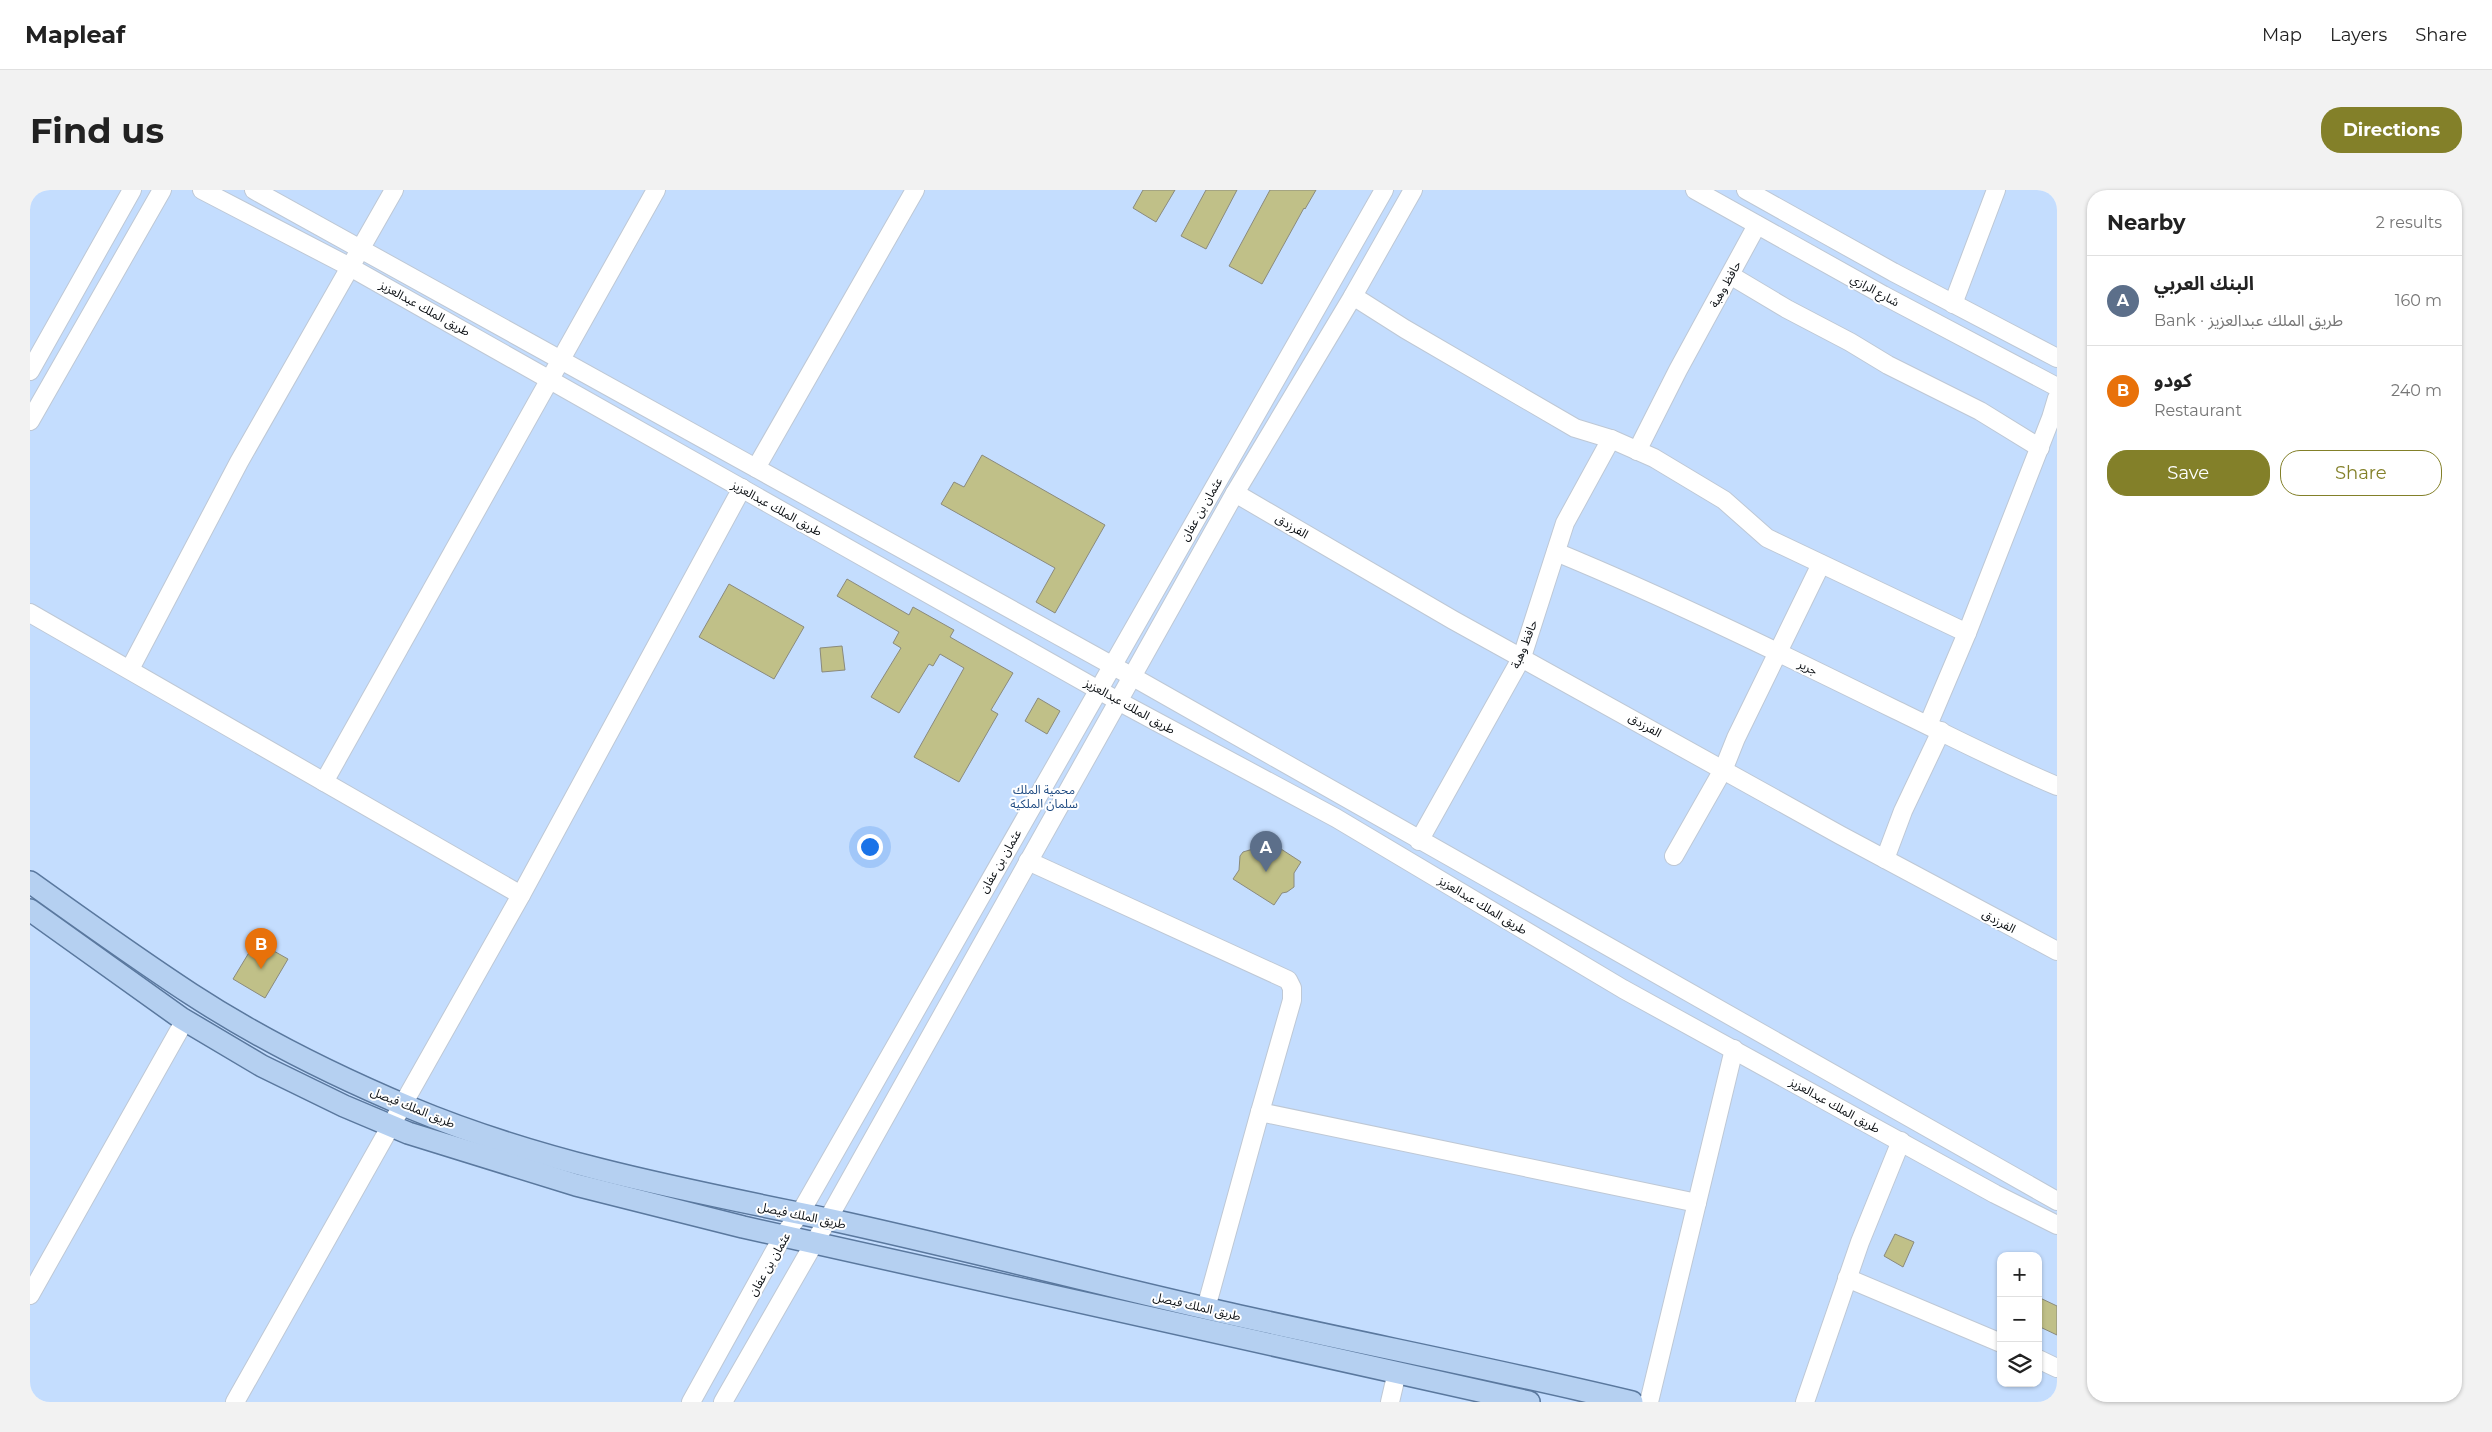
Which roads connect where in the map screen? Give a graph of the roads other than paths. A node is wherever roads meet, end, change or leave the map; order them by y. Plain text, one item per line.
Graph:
1 (132, 190) edge
2 (162, 190) edge
3 (202, 190) edge
4 (254, 190) edge
5 (394, 190) edge
6 (656, 190) edge
7 (915, 190) edge
8 (1384, 190) edge
9 (1413, 190) edge
10 (1695, 190) edge
11 (1746, 190) edge
12 (1996, 190) edge
13 (1758, 225) junction
14 (361, 248) junction
15 (350, 267) junction
16 (1730, 275) junction
17 (1353, 296) junction
18 (1953, 304) junction
19 (2057, 358) edge
20 (560, 360) junction
21 (30, 371) edge
22 (550, 378) junction
23 (2057, 387) edge
24 (2057, 398) edge
25 (30, 421) edge
26 (1611, 439) junction
27 (2040, 448) junction
28 (1637, 451) junction
29 (756, 468) junction
30 (742, 488) junction
31 (1235, 493) junction
32 (1556, 552) junction
33 (1821, 564) junction
34 (30, 612) edge
35 (1967, 633) junction
36 (1777, 652) junction
37 (1522, 657) junction
38 (1111, 664) junction
39 (130, 669) junction
40 (1133, 677) junction
41 (1098, 688) junction
42 (1118, 701) junction
43 (1934, 728) junction
44 (1724, 768) junction
45 (324, 782) junction
46 (2057, 786) edge
47 (1420, 841) junction
48 (1674, 856) dead end
49 (1885, 859) junction
50 (1028, 862) junction
51 (30, 882) edge
52 (521, 895) junction
53 (30, 910) edge
54 (2057, 951) edge
55 (185, 1020) junction
56 (1734, 1049) junction
57 (403, 1104) junction
58 (1260, 1112) junction
59 (391, 1126) junction
60 (1901, 1141) junction
61 (2057, 1202) edge
62 (1697, 1203) junction
63 (799, 1215) junction
64 (828, 1220) junction
65 (2057, 1224) edge
66 (783, 1236) junction
67 (814, 1242) junction
68 (1847, 1278) junction
69 (30, 1295) edge
70 (1206, 1308) junction
71 (1999, 1342) edge
72 (2042, 1361) edge
73 (2057, 1368) edge
74 (1397, 1372) junction
75 (1470, 1396) edge
76 (235, 1402) edge
77 (691, 1402) edge
78 (723, 1402) edge
79 (1390, 1402) edge
80 (1529, 1402) edge
81 (1632, 1402) edge
82 (1649, 1402) edge
83 (1805, 1402) edge

1 - 21 street
2 - 25 street
3 - 15 street, طريق الملك عبدالعزيز
4 - 14 street, طريق الملك عبدالعزيز
5 - 14 street
6 - 20 street
7 - 29 street
8 - 38 street, عثمان بن عفان
9 - 17 street, عثمان بن عفان
10 - 13 street, شارع الرازي
11 - 18 street, شارع الرازي
12 - 18 street
13 - 16 street, حافظ وهبة
13 - 23 street, شارع الرازي
14 - 15 street
14 - 20 street, طريق الملك عبدالعزيز
15 - 22 street, طريق الملك عبدالعزيز
15 - 39 street
16 - 27 street
16 - 28 street, حافظ وهبة
17 - 26 street
17 - 31 street, عثمان بن عفان
18 - 19 street, شارع الرازي
20 - 22 street
20 - 29 street, طريق الملك عبدالعزيز
22 - 30 street, طريق الملك عبدالعزيز
22 - 45 street
24 - 27 street
26 - 28 street
26 - 32 street, حافظ وهبة
27 - 35 street
28 - 33 street
29 - 38 street, طريق الملك عبدالعزيز
30 - 41 street, طريق الملك عبدالعزيز
30 - 52 street
31 - 37 street, الفرزدق
31 - 40 street, عثمان بن عفان
32 - 36 street, جرير
32 - 37 street, حافظ وهبة
33 - 35 street
33 - 36 street
34 - 39 street
35 - 43 street
36 - 43 street, جرير
36 - 44 street
37 - 44 street, الفرزدق
37 - 47 street, حافظ وهبة
38 - 40 street, طريق الملك عبدالعزيز
38 - 41 street, عثمان بن عفان
39 - 45 street
40 - 42 street, عثمان بن عفان
40 - 47 street, طريق الملك عبدالعزيز
41 - 42 street, طريق الملك عبدالعزيز
41 - 63 street, عثمان بن عفان
42 - 50 street, عثمان بن عفان
42 - 56 street, طريق الملك عبدالعزيز
43 - 46 street, جرير
43 - 49 street
44 - 48 street
44 - 49 street, الفرزدق
45 - 52 street
47 - 61 street, طريق الملك عبدالعزيز
49 - 54 street, الفرزدق
50 - 58 street
50 - 64 street, عثمان بن عفان
51 - 57 main road, طريق الملك فيصل
52 - 57 street
53 - 55 main road, طريق الملك فيصل
55 - 59 main road, طريق الملك فيصل
55 - 69 street
56 - 60 street, طريق الملك عبدالعزيز
56 - 62 street
57 - 59 street
57 - 63 main road, طريق الملك فيصل
58 - 62 street
58 - 70 street
59 - 66 main road, طريق الملك فيصل
59 - 76 street
60 - 65 street, طريق الملك عبدالعزيز
60 - 68 street
62 - 82 street
63 - 64 main road, طريق الملك فيصل
63 - 66 street, عثمان بن عفان
64 - 67 street, عثمان بن عفان
64 - 70 main road, طريق الملك فيصل
66 - 67 main road, طريق الملك فيصل
66 - 77 street, عثمان بن عفان
67 - 74 main road, طريق الملك فيصل
67 - 78 street, عثمان بن عفان
68 - 71 street
68 - 83 street
70 - 81 main road, طريق الملك فيصل
72 - 73 street
74 - 75 main road, طريق الملك فيصل
74 - 79 street
75 - 80 main road, طريق الملك فيصل

